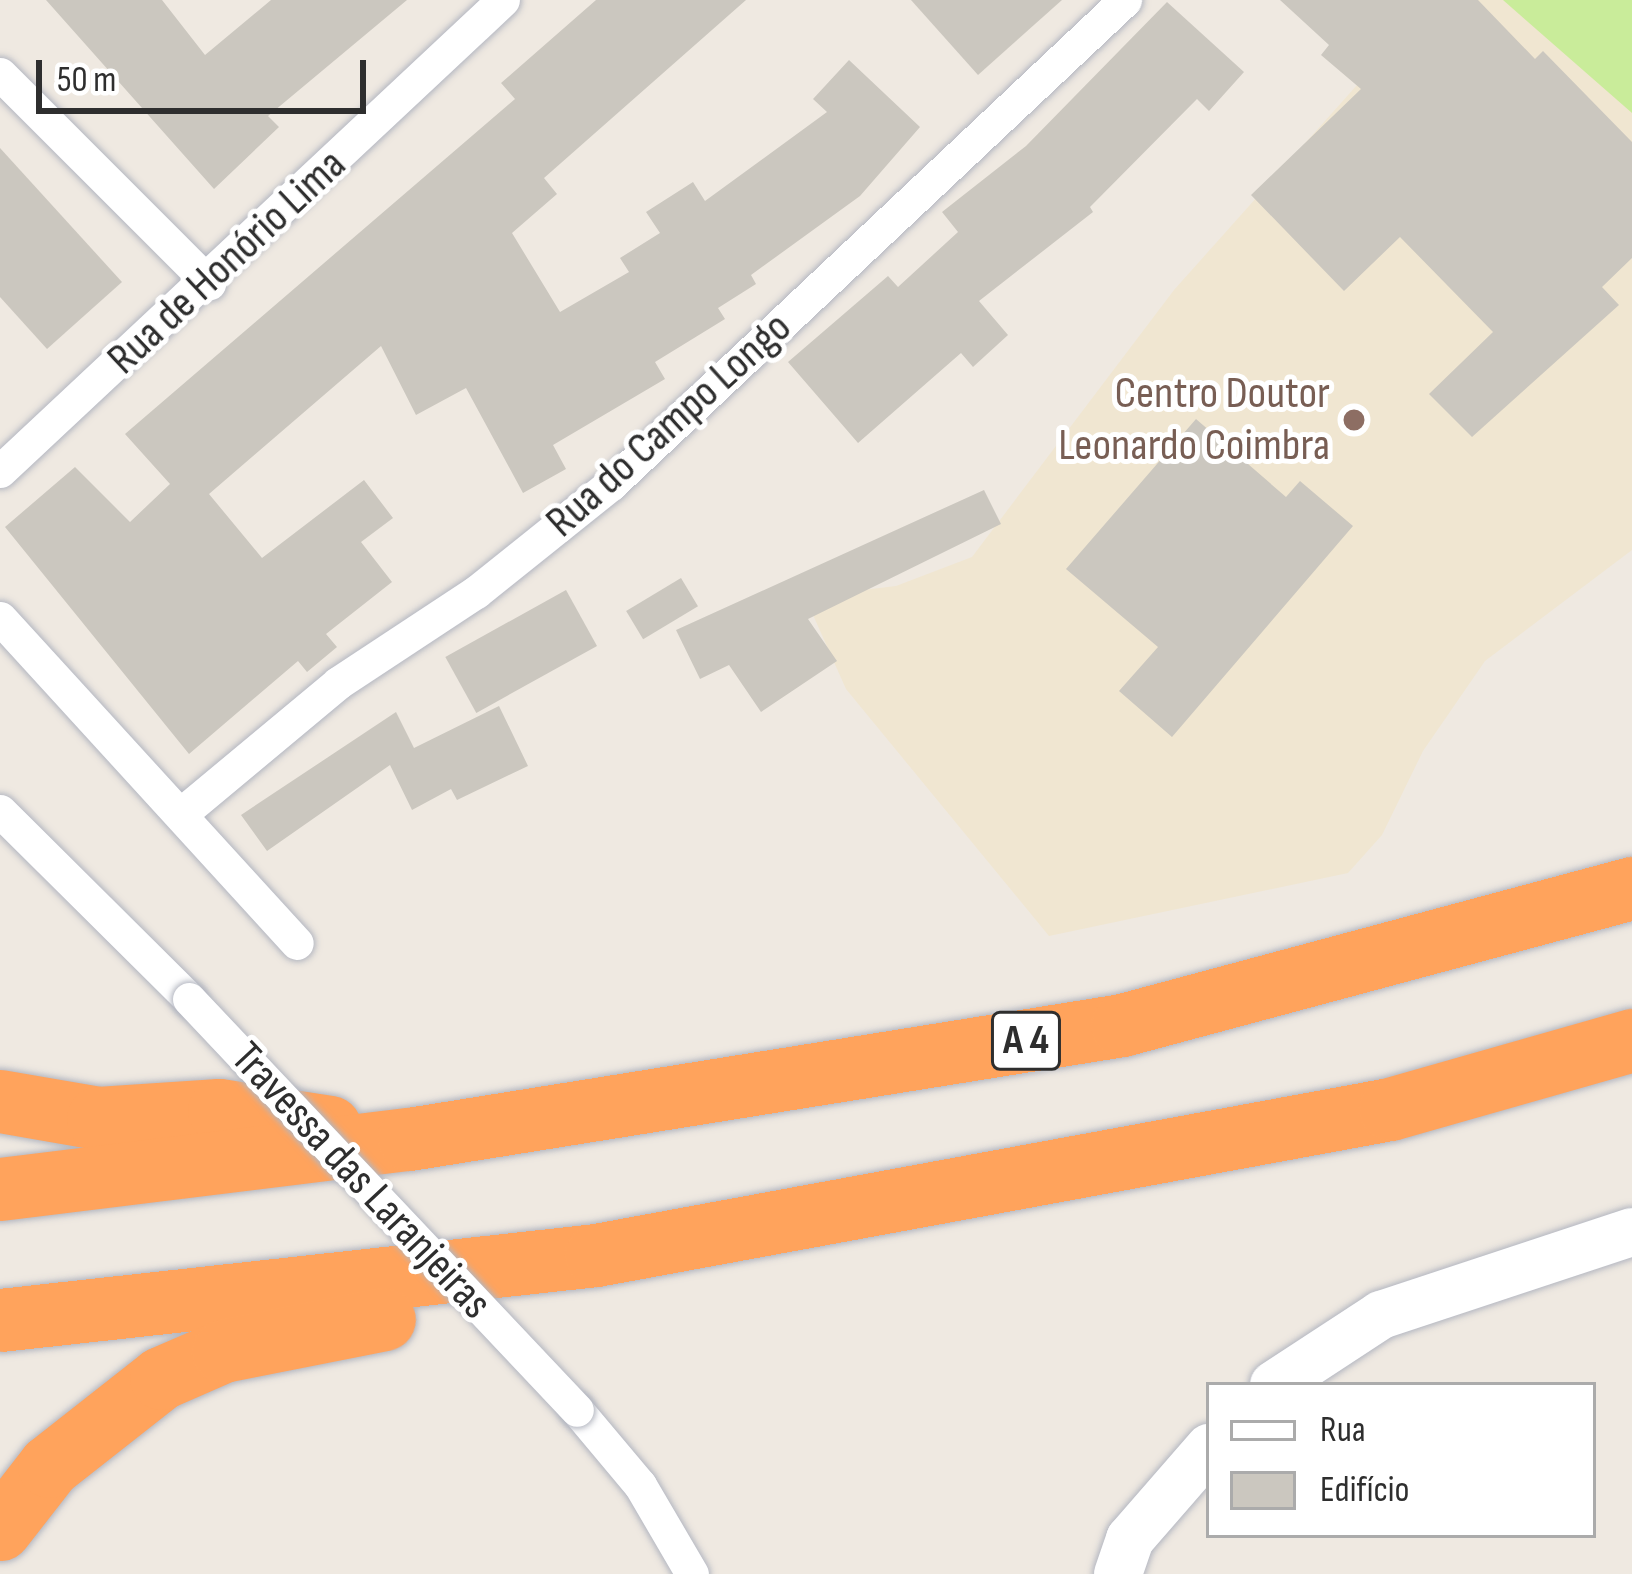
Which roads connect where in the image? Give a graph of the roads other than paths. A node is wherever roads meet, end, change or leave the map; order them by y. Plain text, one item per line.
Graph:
1 (503, 0) edge
2 (1125, 0) edge
3 (0, 74) edge
4 (208, 283) junction
5 (0, 470) edge
6 (0, 618) edge
7 (0, 811) edge
8 (182, 812) junction
9 (1632, 888) edge
10 (297, 943) dead end
11 (1632, 1040) edge
12 (0, 1101) edge
13 (409, 1139) junction
14 (0, 1189) edge
15 (1632, 1232) edge
16 (596, 1255) junction
17 (0, 1320) edge
18 (1279, 1382) edge
19 (1206, 1451) edge
20 (0, 1529) edge
21 (692, 1574) edge
22 (1118, 1574) edge

1 - 4 street, Rua de Honório Lima
2 - 8 street, Rua do Campo Longo
3 - 4 street
4 - 5 street, Rua de Honório Lima
6 - 8 street
7 - 21 street, Travessa das Laranjeiras, bridge
8 - 10 street
9 - 13 highway, A 4
11 - 16 highway
12 - 13 highway
13 - 14 highway, A 4
15 - 18 street
16 - 17 highway
16 - 20 highway
19 - 22 street

